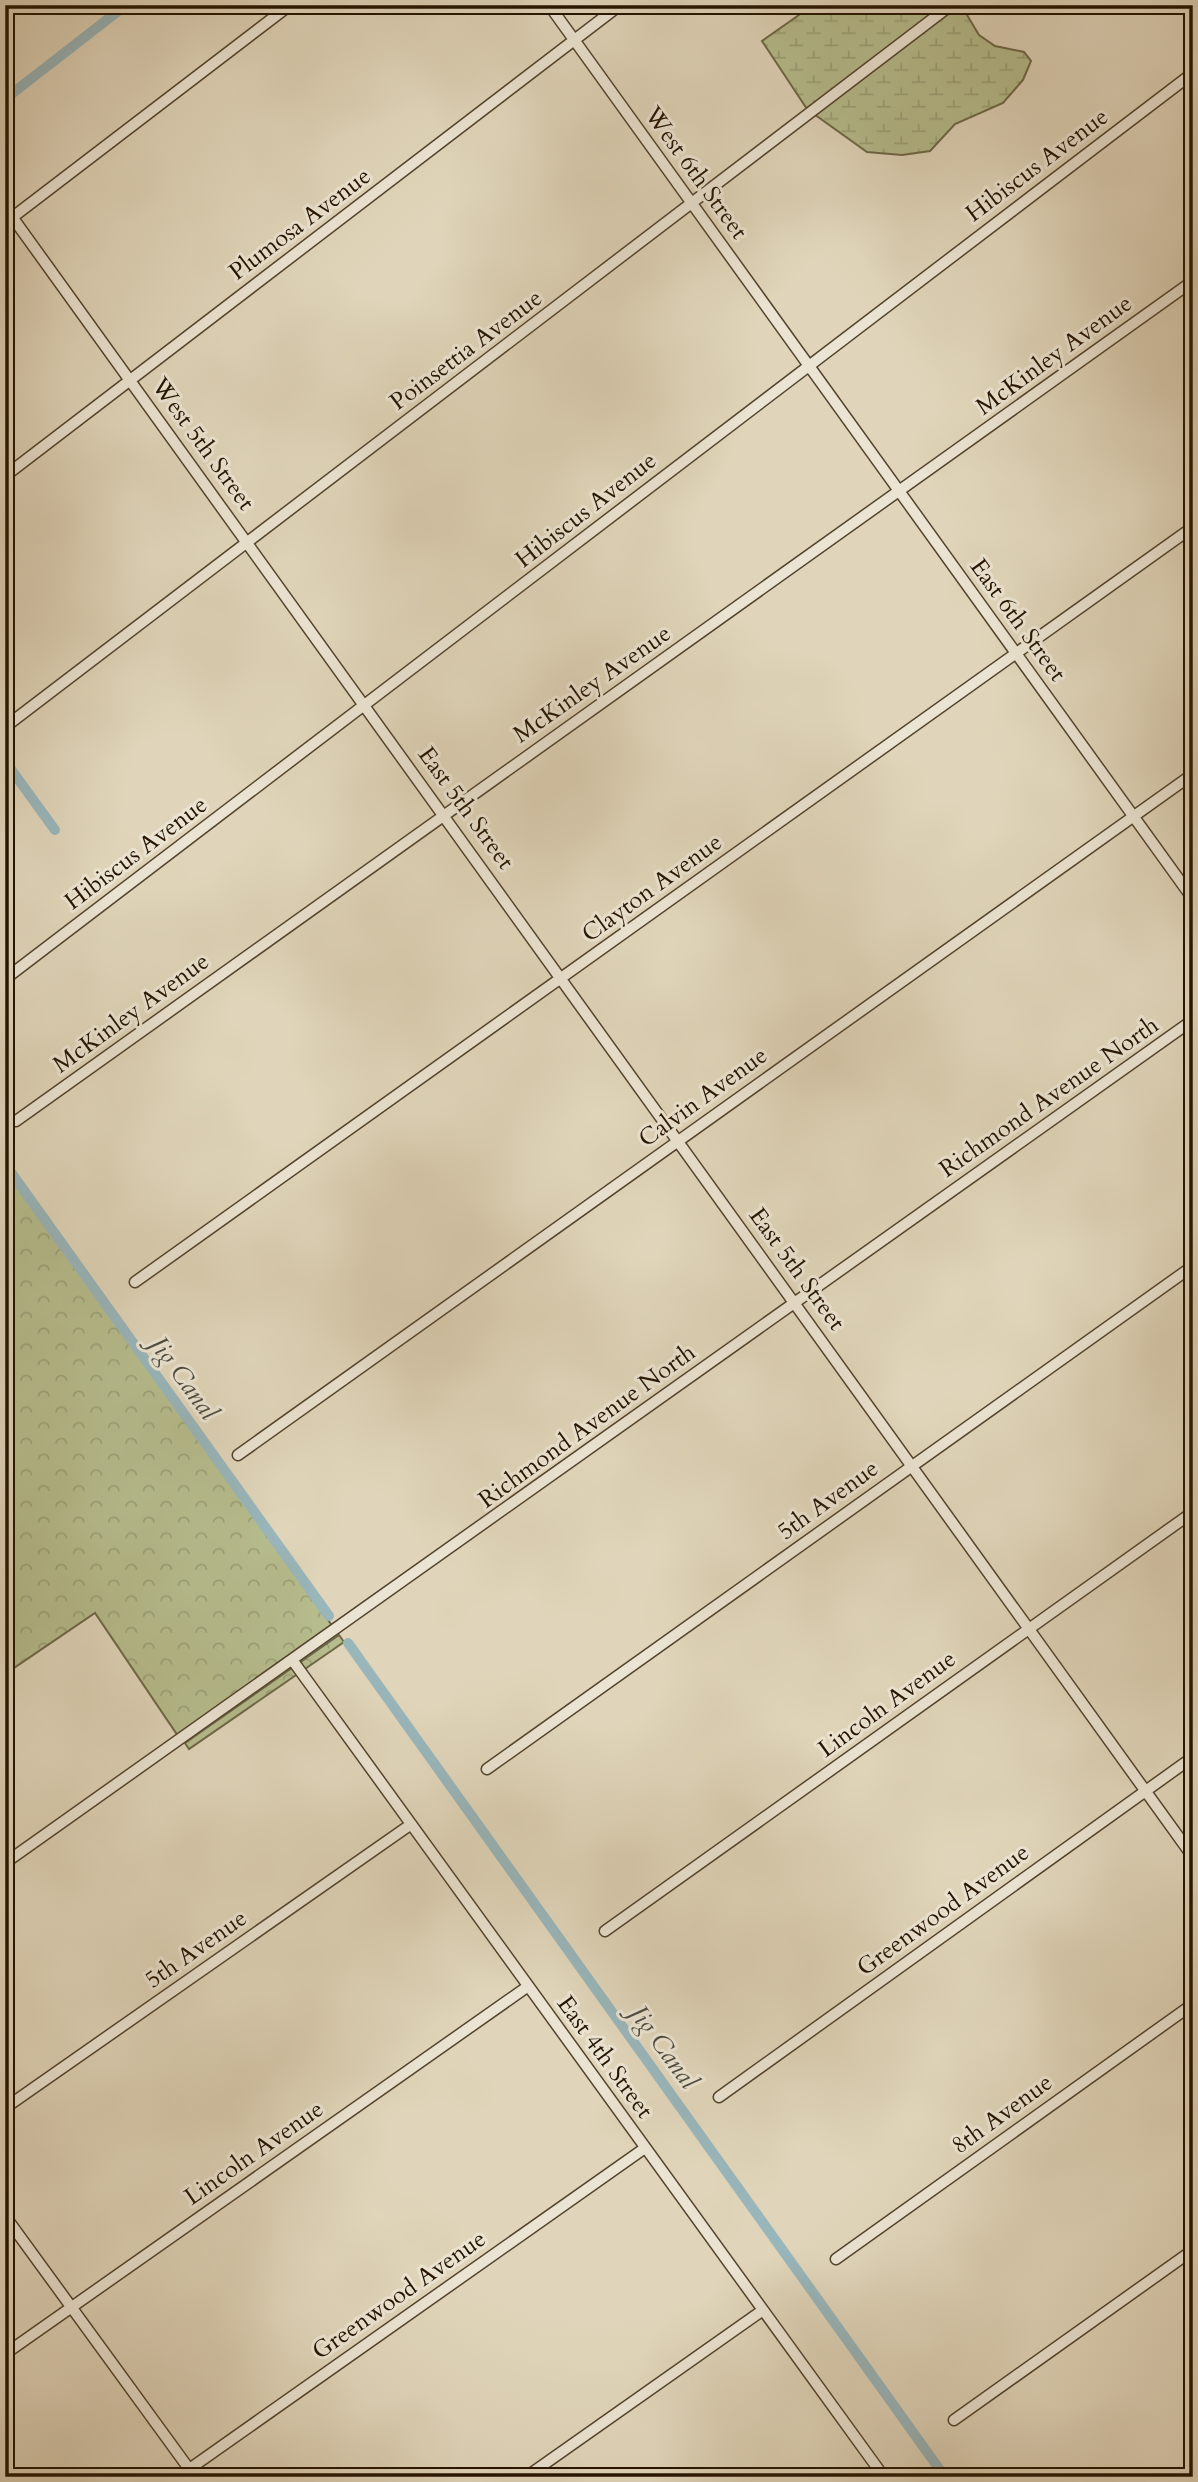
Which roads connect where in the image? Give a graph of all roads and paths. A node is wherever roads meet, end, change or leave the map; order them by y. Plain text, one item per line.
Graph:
1 (290, 5) edge
2 (549, 5) edge
3 (620, 5) edge
4 (951, 5) edge
5 (575, 41) junction
6 (1193, 73) edge
7 (692, 203) junction
8 (5, 208) edge
9 (9, 220) edge
10 (1193, 281) edge
11 (810, 364) junction
12 (131, 380) junction
13 (5, 476) edge
14 (900, 490) junction
15 (1193, 527) edge
16 (248, 542) junction
17 (1017, 653) junction
18 (366, 705) junction
19 (5, 727) edge
20 (1193, 774) edge
21 (445, 814) junction
22 (1133, 816) junction
23 (1193, 899) edge
24 (562, 977) junction
25 (5, 979) edge
26 (1193, 1020) edge
27 (16, 1121) dead end
28 (680, 1140) junction
29 (1193, 1266) edge
30 (135, 1282) dead end
31 (795, 1303) junction
32 (239, 1455) dead end
33 (912, 1465) junction
34 (1193, 1512) edge
35 (1029, 1629) junction
36 (293, 1661) junction
37 (1193, 1757) edge
38 (487, 1769) dead end
39 (1146, 1791) junction
40 (410, 1825) junction
41 (1193, 1857) edge
42 (5, 1863) edge
43 (605, 1931) dead end
44 (527, 1987) junction
45 (1193, 2004) edge
46 (719, 2097) dead end
47 (5, 2108) edge
48 (645, 2148) junction
49 (5, 2216) edge
50 (1193, 2250) edge
51 (836, 2259) dead end
52 (71, 2306) junction
53 (763, 2310) junction
54 (5, 2354) edge
55 (954, 2420) dead end
56 (192, 2473) edge
57 (880, 2475) edge
58 (178, 2477) edge
59 (526, 2477) edge

1 - 9 street
2 - 5 street, West 6th Street
3 - 5 street, Plumosa Avenue
4 - 7 street, Poinsettia Avenue
5 - 7 street, West 6th Street
5 - 12 street, Plumosa Avenue
6 - 11 street, Hibiscus Avenue
7 - 11 street, West 6th Street
7 - 16 street, Poinsettia Avenue
8 - 9 street, West 5th Street
9 - 12 street, West 5th Street
10 - 14 street, McKinley Avenue
11 - 14 street, East 6th Street
11 - 18 street, Hibiscus Avenue
12 - 13 street, Plumosa Avenue
12 - 16 street, West 5th Street
14 - 17 street, East 6th Street
14 - 21 street, McKinley Avenue
15 - 17 street, Clayton Avenue
16 - 18 street, West 5th Street
16 - 19 street, Poinsettia Avenue
17 - 22 street, East 6th Street
17 - 24 street, Clayton Avenue
18 - 21 street, East 5th Street
18 - 25 street, Hibiscus Avenue
20 - 22 street, Calvin Avenue
21 - 24 street, East 5th Street
21 - 27 street, McKinley Avenue
22 - 23 street, East 6th Street
22 - 28 street, Calvin Avenue
24 - 28 street, East 5th Street
24 - 30 street, Clayton Avenue
26 - 31 street, Richmond Avenue North
28 - 31 street, East 5th Street
28 - 32 street, Calvin Avenue
29 - 33 street, 5th Avenue
31 - 33 street, East 5th Street
31 - 36 street, Richmond Avenue North
33 - 35 street, East 5th Street
33 - 38 street, 5th Avenue
34 - 35 street, Lincoln Avenue
35 - 39 street, East 5th Street
35 - 43 street, Lincoln Avenue
36 - 40 street, East 4th Street
36 - 42 street, Richmond Avenue North
37 - 39 street, Greenwood Avenue
39 - 41 street, East 5th Street
39 - 46 street, Greenwood Avenue
40 - 44 street, East 4th Street
40 - 47 street, 5th Avenue
44 - 48 street, East 4th Street
44 - 52 street, Lincoln Avenue
45 - 51 street, 8th Avenue
48 - 53 street, East 4th Street
48 - 56 street, Greenwood Avenue
49 - 52 street
50 - 55 street
52 - 54 street, Lincoln Avenue
52 - 56 street
53 - 57 street, East 4th Street
53 - 59 street
56 - 58 street, Greenwood Avenue

